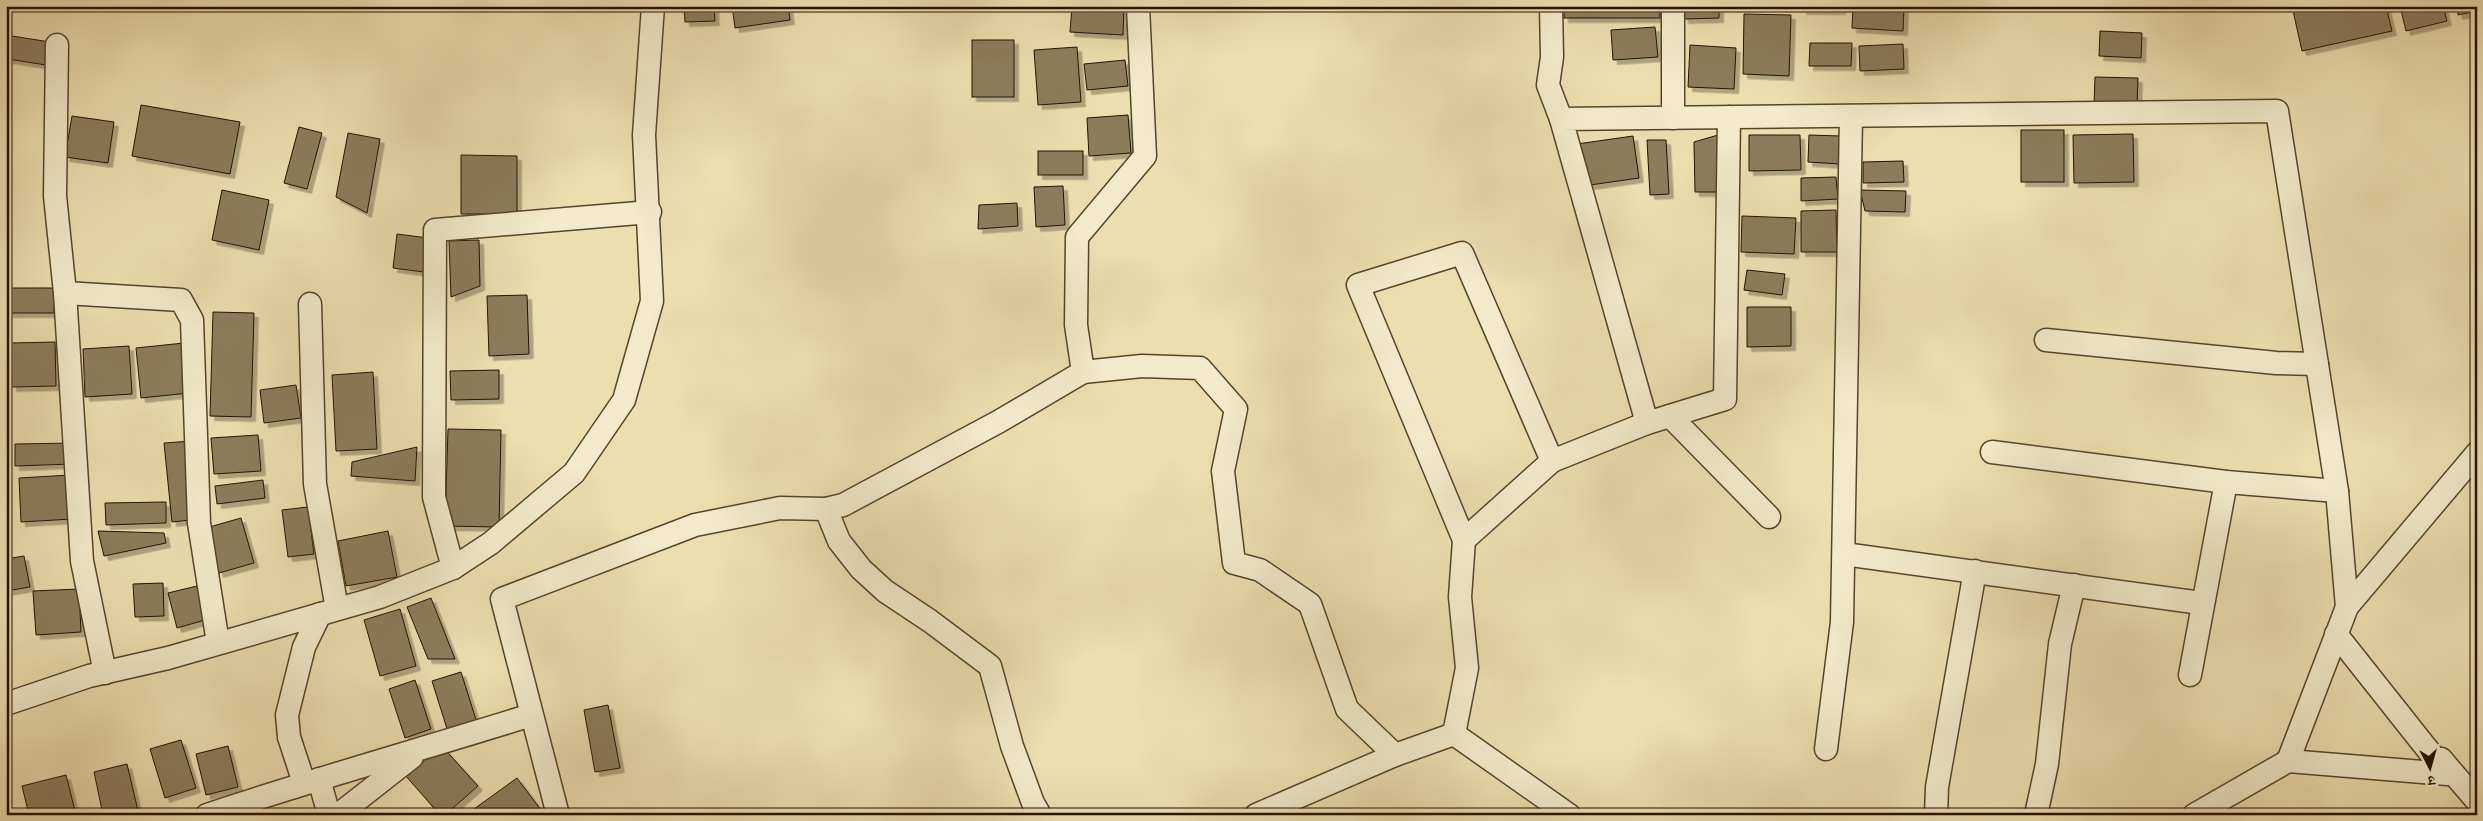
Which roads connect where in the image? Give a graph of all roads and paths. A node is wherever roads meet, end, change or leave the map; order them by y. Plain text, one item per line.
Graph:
1 (653, 6) edge
2 (1138, 6) edge
3 (1551, 6) edge
4 (1673, 6) edge
5 (57, 45) dead end
6 (1851, 116) junction
7 (1729, 117) junction
8 (1672, 118) junction
9 (1561, 119) junction
10 (650, 212) junction
11 (65, 293) junction
12 (310, 304) dead end
13 (2046, 340) dead end
14 (2317, 364) junction
15 (1083, 372) junction
16 (1670, 416) junction
17 (1648, 424) junction
18 (1992, 452) dead end
19 (2477, 453) edge
20 (1552, 462) junction
21 (2226, 482) junction
22 (2337, 492) junction
23 (826, 509) junction
24 (1769, 517) dead end
25 (1464, 540) junction
26 (1844, 554) junction
27 (453, 568) junction
28 (1975, 571) junction
29 (2074, 585) junction
30 (2202, 603) junction
31 (2347, 606) junction
32 (329, 612) junction
33 (2336, 634) junction
34 (218, 643) junction
35 (105, 673) junction
36 (2190, 675) dead end
37 (6, 704) edge
38 (531, 715) junction
39 (1454, 734) junction
40 (422, 749) junction
41 (1826, 749) dead end
42 (1395, 755) junction
43 (2288, 761) junction
44 (311, 781) junction
45 (2477, 800) edge
46 (207, 815) edge
47 (329, 815) edge
48 (338, 815) edge
49 (558, 815) edge
50 (1040, 815) edge
51 (1256, 815) edge
52 (1569, 815) edge
53 (1936, 815) edge
54 (2036, 815) edge
55 (2194, 815) edge

1 - 10 street
2 - 15 street
3 - 9 street
4 - 8 street
5 - 11 street
6 - 7 street
6 - 14 street
6 - 26 street
7 - 8 street
7 - 16 street
8 - 9 street
9 - 17 street
10 - 27 street
10 - 27 street
11 - 34 street
11 - 35 street
12 - 32 street
13 - 14 street
14 - 22 street
15 - 23 street
15 - 42 street
16 - 17 street
16 - 24 street
17 - 20 street
18 - 21 street
19 - 31 street
20 - 25 street
20 - 25 street
21 - 22 street
21 - 30 street
22 - 31 street
23 - 38 street
23 - 50 street
25 - 39 street
26 - 28 street
26 - 41 street
27 - 32 street
28 - 29 street
28 - 53 street
29 - 30 street
29 - 54 street
30 - 36 street
31 - 33 street
32 - 34 street
32 - 44 street
33 - 43 street
33 - 43 street
33 - 45 street
34 - 35 street
35 - 37 street
38 - 40 street
38 - 49 street
39 - 42 street
39 - 52 street
40 - 44 street
40 - 48 street
42 - 51 street
43 - 55 street
44 - 46 street
44 - 47 street

